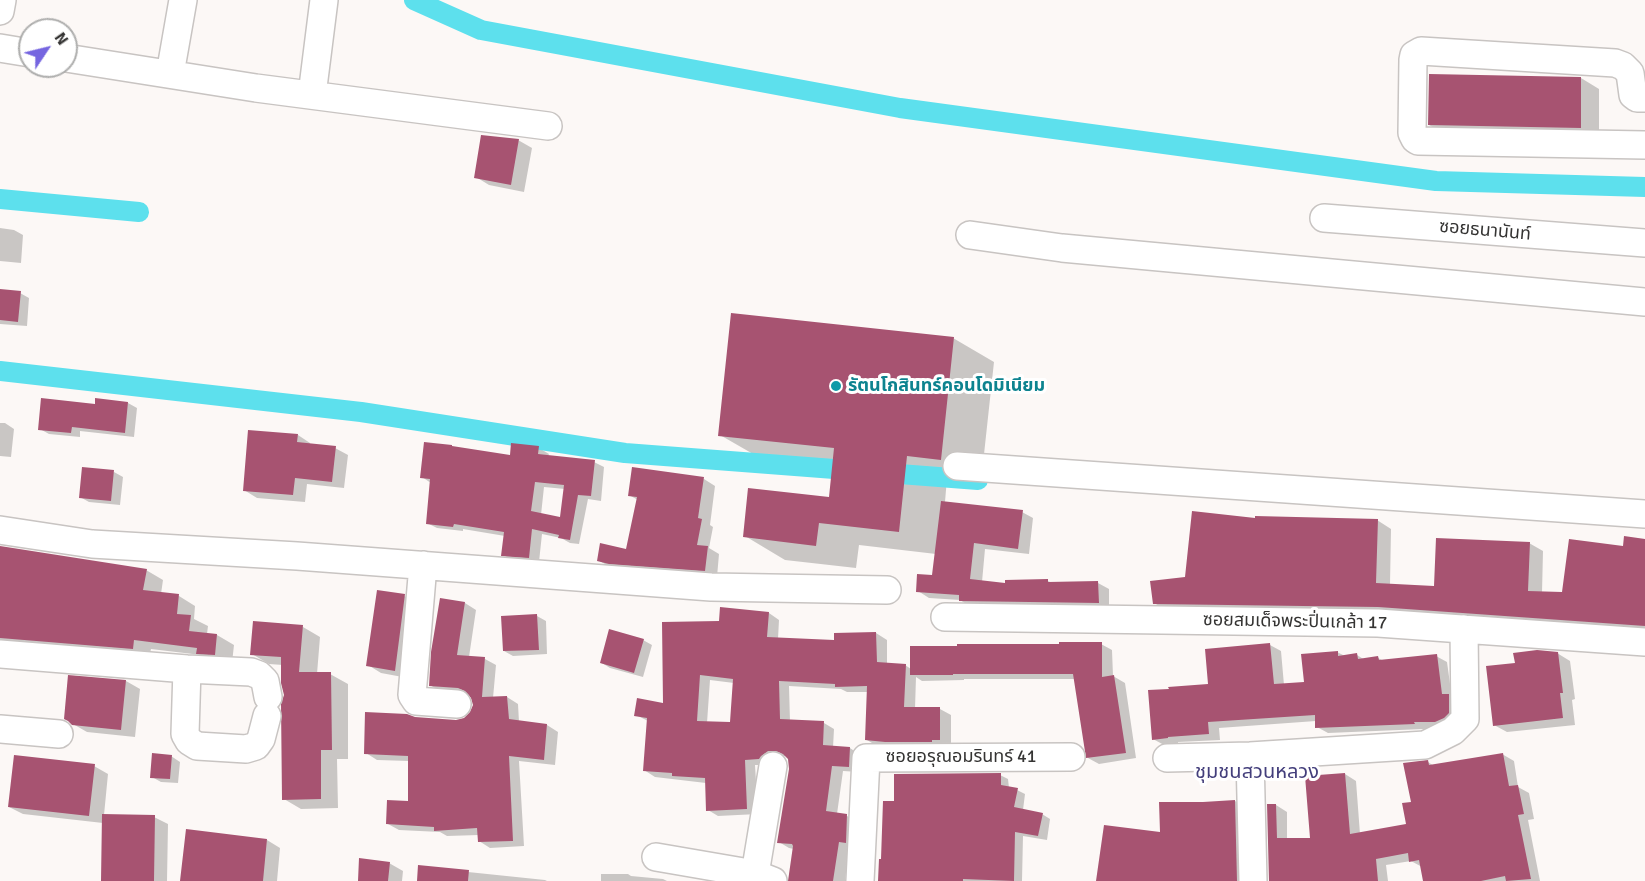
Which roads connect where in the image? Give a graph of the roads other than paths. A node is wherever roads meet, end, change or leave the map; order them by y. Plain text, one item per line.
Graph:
1 (2, 0) edge
2 (183, 0) edge
3 (324, 0) edge
4 (0, 10) edge
5 (0, 48) edge
6 (18, 51) edge
7 (78, 60) edge
8 (170, 74) junction
9 (312, 95) junction
10 (1645, 98) edge
11 (548, 126) dead end
12 (1645, 145) edge
13 (1324, 218) dead end
14 (970, 235) dead end
15 (1645, 243) edge
16 (1645, 302) edge
17 (957, 466) dead end
18 (1645, 514) edge
19 (0, 530) edge
20 (423, 565) junction
21 (887, 590) dead end
22 (945, 617) dead end
23 (1464, 629) junction
24 (1645, 642) edge
25 (0, 654) edge
26 (187, 669) junction
27 (457, 704) dead end
28 (0, 729) edge
29 (59, 734) dead end
30 (1250, 756) junction
31 (1071, 757) dead end
32 (1167, 759) dead end
33 (773, 766) dead end
34 (656, 857) dead end
35 (764, 878) edge
36 (860, 881) edge
37 (1253, 881) edge

1 - 4 street
2 - 8 street
3 - 9 street
5 - 6 street
7 - 8 street
8 - 9 street
9 - 11 street
10 - 12 street
13 - 15 street, ซอยธนานันท์
14 - 16 street
17 - 18 street
19 - 20 street
20 - 21 street
20 - 27 street
22 - 23 street, ซอยสมเด็จพระปิ่นเกล้า 17
23 - 24 street, ซอยสมเด็จพระปิ่นเกล้า 17
23 - 30 street
25 - 26 street
26 - 26 street
28 - 29 street
30 - 32 street
30 - 37 street
31 - 36 street, ซอยอรุณอมรินทร์ 41
33 - 35 street
34 - 35 street

